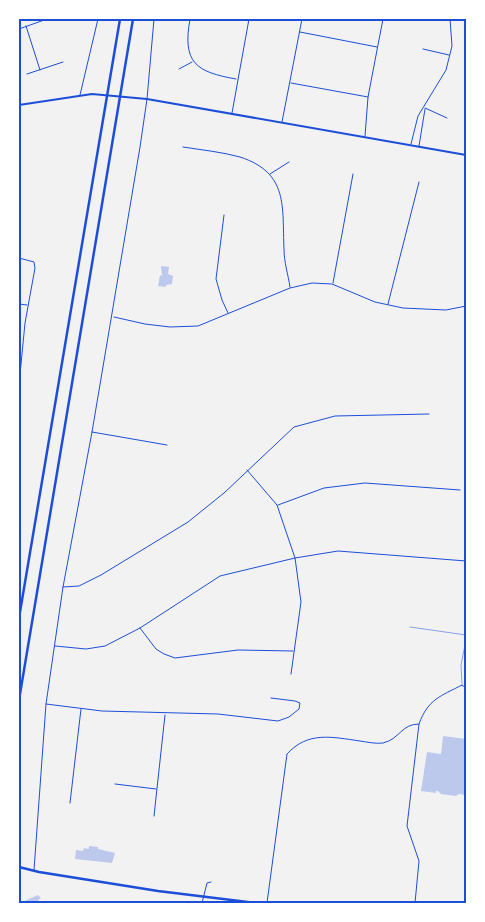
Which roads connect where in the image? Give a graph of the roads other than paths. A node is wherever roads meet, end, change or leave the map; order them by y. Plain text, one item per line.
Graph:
1 (47, 19) edge
2 (98, 19) edge
3 (120, 19) edge
4 (133, 19) edge
5 (154, 19) edge
6 (190, 19) edge
7 (250, 19) edge
8 (302, 19) edge
9 (383, 19) edge
10 (450, 19) edge
11 (26, 26) junction
12 (19, 29) edge
13 (300, 32) junction
14 (378, 46) junction
15 (423, 49) dead end
16 (450, 55) junction
17 (192, 61) junction
18 (63, 62) dead end
19 (40, 70) junction
20 (179, 70) dead end
21 (27, 74) dead end
22 (238, 79) junction
23 (290, 83) junction
24 (106, 94) junction
25 (80, 95) junction
26 (120, 95) junction
27 (368, 97) junction
28 (147, 99) junction
29 (19, 105) edge
30 (425, 108) junction
31 (231, 114) junction
32 (447, 118) dead end
33 (282, 122) junction
34 (365, 136) junction
35 (411, 145) junction
36 (419, 146) junction
37 (183, 148) dead end
38 (466, 155) edge
39 (289, 162) dead end
40 (270, 174) junction
41 (353, 174) dead end
42 (419, 182) dead end
43 (224, 215) dead end
44 (19, 258) edge
45 (332, 284) junction
46 (290, 288) junction
47 (19, 304) edge
48 (28, 305) junction
49 (388, 305) junction
50 (466, 306) edge
51 (228, 314) junction
52 (112, 316) junction
53 (19, 345) edge
54 (23, 345) junction
55 (19, 384) edge
56 (429, 414) dead end
57 (92, 432) junction
58 (167, 444) dead end
59 (247, 470) junction
60 (460, 490) dead end
61 (278, 505) junction
62 (295, 558) junction
63 (466, 561) edge
64 (62, 587) junction
65 (19, 618) edge
66 (410, 627) dead end
67 (140, 628) junction
68 (466, 635) edge
69 (466, 640) edge
70 (54, 646) junction
71 (293, 651) junction
72 (291, 674) dead end
73 (462, 686) junction
74 (466, 688) edge
75 (271, 698) dead end
76 (19, 700) edge
77 (46, 704) junction
78 (81, 709) junction
79 (165, 714) junction
80 (419, 724) junction
81 (115, 784) dead end
82 (157, 790) junction
83 (70, 802) dead end
84 (154, 816) dead end
85 (19, 867) edge
86 (34, 871) junction
87 (211, 882) dead end
88 (203, 896) junction
89 (202, 903) edge
90 (256, 903) edge
91 (267, 903) edge
92 (415, 903) edge

1 - 11 street
2 - 25 street
3 - 24 highway
4 - 26 highway
5 - 28 street
6 - 17 street
7 - 22 street
8 - 13 street
9 - 14 street
10 - 16 street
11 - 12 street
11 - 19 street
13 - 14 street
13 - 23 street
14 - 27 street
15 - 16 street
16 - 30 street
17 - 20 street
17 - 22 street
18 - 19 street
19 - 21 street
22 - 31 street
23 - 27 street
23 - 33 street
24 - 25 street
24 - 26 street
24 - 65 highway
25 - 29 street
26 - 28 street
26 - 76 highway
27 - 34 street
28 - 31 street
28 - 52 street
30 - 32 street
30 - 35 street
30 - 36 street
31 - 33 street
33 - 34 street
34 - 35 street
35 - 36 street
36 - 38 street
37 - 40 street
39 - 40 street
40 - 46 street
41 - 45 street
42 - 49 street
43 - 51 street
44 - 48 street
45 - 46 street
45 - 49 street
46 - 51 street
47 - 48 street
48 - 54 street
49 - 50 street
51 - 52 street
52 - 57 street
53 - 54 street
54 - 55 street
56 - 59 street
57 - 58 street
57 - 64 street
59 - 61 street
59 - 64 street
60 - 61 street
61 - 62 street
62 - 63 street
62 - 67 street
62 - 71 street
64 - 70 street
66 - 68 lane
67 - 70 street
67 - 71 street
69 - 73 lane
70 - 77 street
71 - 72 street
73 - 74 street
73 - 80 street
75 - 79 street
77 - 78 street
77 - 86 street
78 - 79 street
78 - 83 street
79 - 82 street
80 - 91 street
80 - 92 street
81 - 82 street
82 - 84 street
85 - 86 highway
85 - 86 highway
86 - 88 highway
87 - 88 street
88 - 89 street
88 - 90 highway

